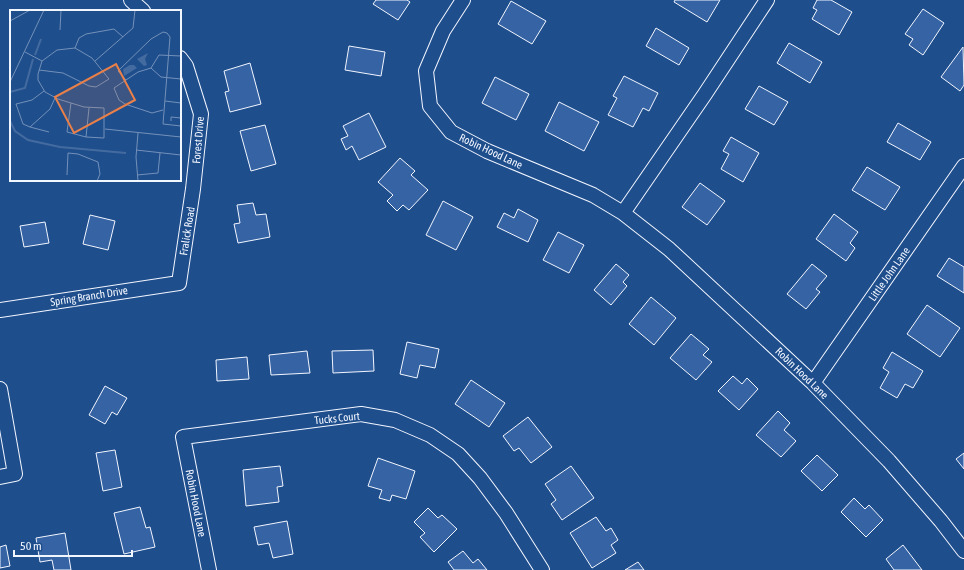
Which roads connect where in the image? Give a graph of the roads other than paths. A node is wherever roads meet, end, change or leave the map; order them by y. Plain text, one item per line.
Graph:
1 (131, 0) edge
2 (463, 0) edge
3 (767, 0) edge
4 (142, 10) edge
5 (181, 59) edge
6 (964, 166) edge
7 (194, 179) joint
8 (623, 213) junction
9 (179, 283) joint
10 (0, 310) edge
11 (813, 383) junction
12 (0, 389) edge
13 (183, 437) joint
14 (0, 477) edge
15 (964, 550) edge
16 (209, 570) edge
17 (542, 570) edge

1 - 4 street
2 - 8 street, Robin Hood Lane
3 - 8 street
5 - 7 street, Forest Drive
6 - 11 street, Little John Lane
7 - 9 street, Fralick Road
8 - 11 street, Robin Hood Lane
9 - 10 street, Spring Branch Drive
11 - 15 street, Robin Hood Lane
12 - 14 street
13 - 16 street, Robin Hood Lane
13 - 17 street, Tucks Court

